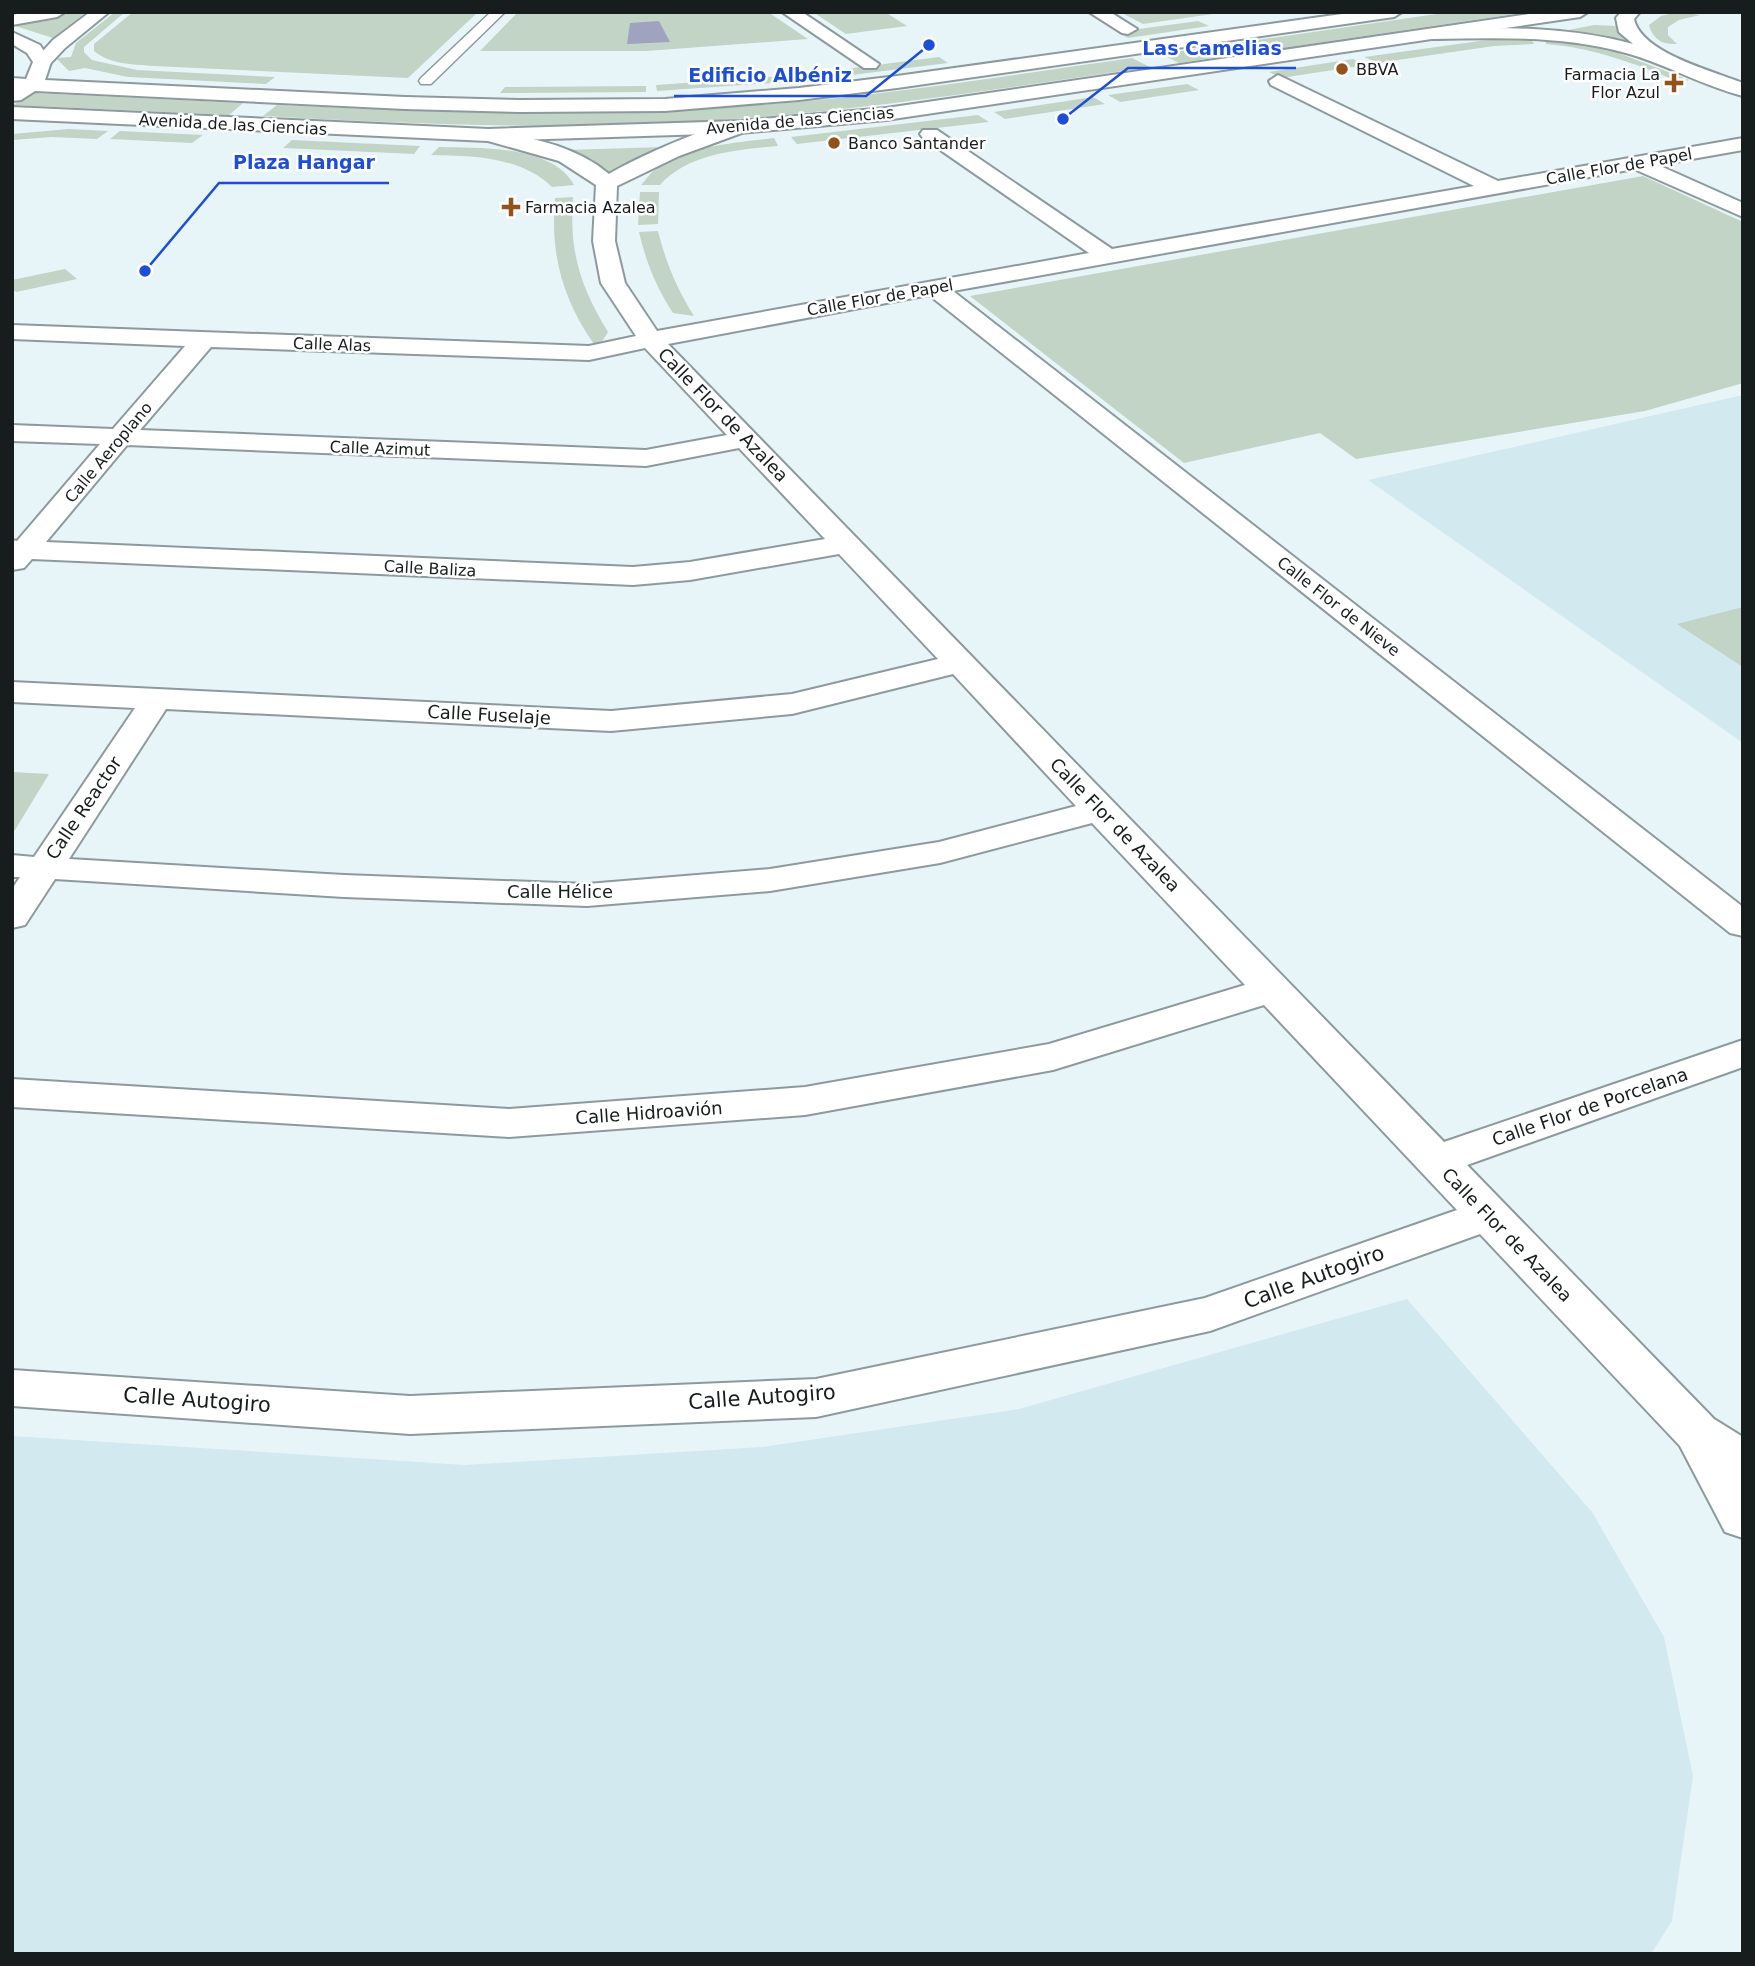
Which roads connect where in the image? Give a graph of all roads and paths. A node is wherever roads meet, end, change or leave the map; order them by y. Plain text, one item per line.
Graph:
1 (57, 12) edge
2 (101, 12) edge
3 (499, 12) edge
4 (790, 12) edge
5 (1097, 12) edge
6 (1394, 12) edge
7 (1580, 12) edge
8 (1632, 12) edge
9 (12, 20) edge
10 (1128, 29) dead end
11 (1432, 34) junction
12 (12, 37) edge
13 (42, 62) junction
14 (1675, 63) junction
15 (870, 64) dead end
16 (426, 81) dead end
17 (1278, 81) dead end
18 (12, 84) edge
19 (32, 85) junction
20 (1743, 90) edge
21 (12, 97) edge
22 (12, 113) edge
23 (740, 127) junction
24 (930, 134) dead end
25 (488, 135) junction
26 (1743, 144) edge
27 (1637, 163) junction
28 (607, 183) junction
29 (1494, 188) junction
30 (1743, 211) edge
31 (1109, 257) junction
32 (934, 288) junction
33 (12, 332) edge
34 (204, 339) junction
35 (650, 339) junction
36 (12, 433) edge
37 (120, 438) junction
38 (746, 439) junction
39 (846, 544) junction
40 (16, 554) edge
41 (961, 663) junction
42 (12, 692) edge
43 (157, 699) junction
44 (1101, 810) junction
45 (28, 867) edge
46 (12, 917) edge
47 (1743, 925) edge
48 (1272, 989) junction
49 (1743, 1053) edge
50 (12, 1093) edge
51 (1437, 1160) junction
52 (1488, 1215) junction
53 (12, 1388) edge
54 (1697, 1433) junction
55 (1743, 1462) edge
56 (1743, 1517) edge

1 - 9 street
2 - 13 street
3 - 16 lane
4 - 15 street
5 - 10 street
6 - 19 street, Avenida de las Ciencias
7 - 11 street, Avenida de las Ciencias
8 - 14 street
11 - 14 street
11 - 23 street, Avenida de las Ciencias
12 - 13 street
13 - 19 street
14 - 20 street
17 - 29 street
18 - 19 street, Avenida de las Ciencias
19 - 21 street
22 - 25 street, Avenida de las Ciencias
23 - 25 street, Avenida de las Ciencias
23 - 28 street
24 - 31 street
25 - 28 street
26 - 27 street, Calle Flor de Papel
27 - 29 street, Calle Flor de Papel
27 - 30 street
28 - 35 street, Calle Flor de Azalea
29 - 31 street, Calle Flor de Papel
31 - 32 street, Calle Flor de Papel
32 - 35 street, Calle Flor de Papel
32 - 47 street, Calle Flor de Nieve
33 - 34 street, Calle Alas
34 - 35 street, Calle Alas
34 - 37 street, Calle Aeroplano
35 - 38 street, Calle Flor de Azalea
36 - 37 street, Calle Azimut
37 - 38 street, Calle Azimut
37 - 40 street, Calle Aeroplano
38 - 39 street, Calle Flor de Azalea
39 - 40 street, Calle Baliza
39 - 41 street, Calle Flor de Azalea
41 - 43 street, Calle Fuselaje
41 - 44 street, Calle Flor de Azalea
42 - 43 street, Calle Fuselaje
43 - 45 street, Calle Reactor
44 - 45 street, Calle Hélice
44 - 48 street, Calle Flor de Azalea
45 - 46 street, Calle Reactor
48 - 50 street, Calle Hidroavión
48 - 51 street, Calle Flor de Azalea
49 - 51 street, Calle Flor de Porcelana
51 - 52 street, Calle Flor de Azalea
52 - 53 street, Calle Autogiro
52 - 54 street, Calle Flor de Azalea
54 - 55 street
54 - 56 street

